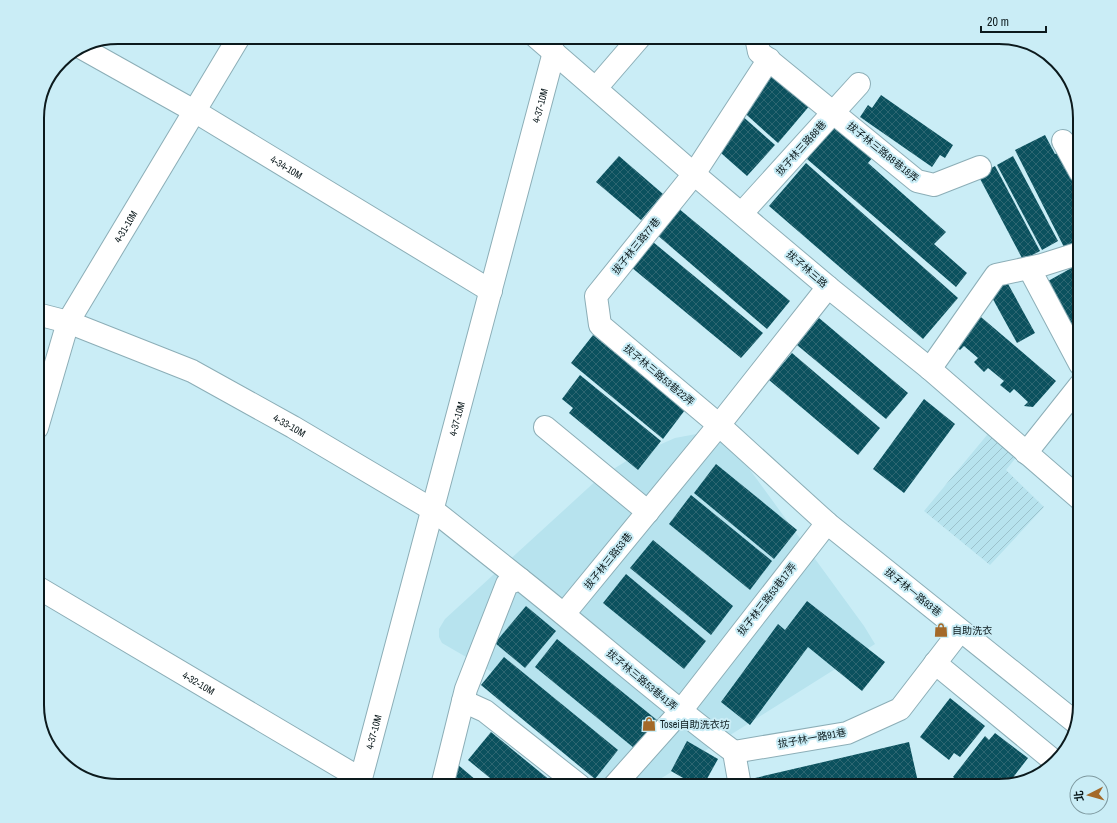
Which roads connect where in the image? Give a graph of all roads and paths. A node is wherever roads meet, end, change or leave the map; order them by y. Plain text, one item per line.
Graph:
1 (235, 44) edge
2 (544, 44) edge
3 (634, 44) edge
4 (757, 44) edge
5 (87, 51) edge
6 (554, 52) junction
7 (769, 59) junction
8 (859, 84) dead end
9 (596, 88) junction
10 (196, 112) junction
11 (834, 112) junction
12 (1063, 141) dead end
13 (1073, 159) edge
14 (980, 167) dead end
15 (694, 174) junction
16 (742, 213) junction
17 (1073, 255) edge
18 (1029, 268) junction
19 (828, 287) junction
20 (491, 291) junction
21 (44, 316) edge
22 (68, 322) junction
23 (600, 325) joint
24 (1073, 351) edge
25 (930, 369) junction
26 (1073, 394) edge
27 (44, 404) edge
28 (719, 425) junction
29 (545, 427) dead end
30 (1026, 453) junction
31 (1073, 493) edge
32 (433, 510) junction
33 (648, 512) junction
34 (827, 523) junction
35 (520, 579) junction
36 (44, 591) edge
37 (564, 614) junction
38 (960, 631) junction
39 (936, 663) junction
40 (463, 701) junction
41 (680, 712) junction
42 (1072, 720) edge
43 (734, 752) junction
44 (1054, 754) edge
45 (353, 779) edge
46 (361, 779) edge
47 (444, 779) edge
48 (571, 779) edge
49 (620, 779) edge
50 (739, 779) edge

1 - 10 street, 4-31-10M
2 - 6 street, 拔子林三路
3 - 9 street
4 - 7 street, 拔子林三路88巷18弄
5 - 10 street, 4-34-10M
6 - 9 street, 拔子林三路
6 - 20 street, 4-37-10M
7 - 11 street, 拔子林三路88巷18弄
7 - 15 street, 拔子林三路77巷
8 - 11 street, 拔子林三路88巷
9 - 15 street, 拔子林三路
10 - 20 street, 4-34-10M
10 - 22 street, 4-31-10M
11 - 14 street, 拔子林三路88巷18弄
11 - 16 street, 拔子林三路88巷
12 - 13 street
15 - 16 street, 拔子林三路
15 - 23 street, 拔子林三路77巷
16 - 19 street, 拔子林三路
17 - 18 street
18 - 24 street
18 - 25 street
19 - 25 street, 拔子林三路
19 - 28 street, 拔子林三路53巷
20 - 32 street, 4-37-10M
21 - 22 street, 4-33-10M
22 - 27 street, 4-31-10M
22 - 32 street, 4-33-10M
23 - 28 street, 拔子林三路53巷22弄
25 - 30 street, 拔子林三路
26 - 30 street
28 - 33 street, 拔子林三路53巷
28 - 34 street
29 - 33 street
30 - 31 street, 拔子林三路
32 - 35 street, 4-33-10M
32 - 46 street, 4-37-10M
33 - 37 street, 拔子林三路53巷
34 - 38 street, 拔子林一路93巷
34 - 41 street, 拔子林三路53巷17弄
35 - 37 street
35 - 40 street
36 - 45 street, 4-32-10M
37 - 41 street, 拔子林三路53巷41弄
38 - 39 street, 拔子林一路91巷
38 - 42 street, 拔子林一路93巷
39 - 43 street, 拔子林一路91巷
39 - 44 street
40 - 47 street
40 - 48 street
41 - 43 street, 拔子林三路53巷41弄
41 - 49 street, 拔子林三路53巷17弄
43 - 50 street

